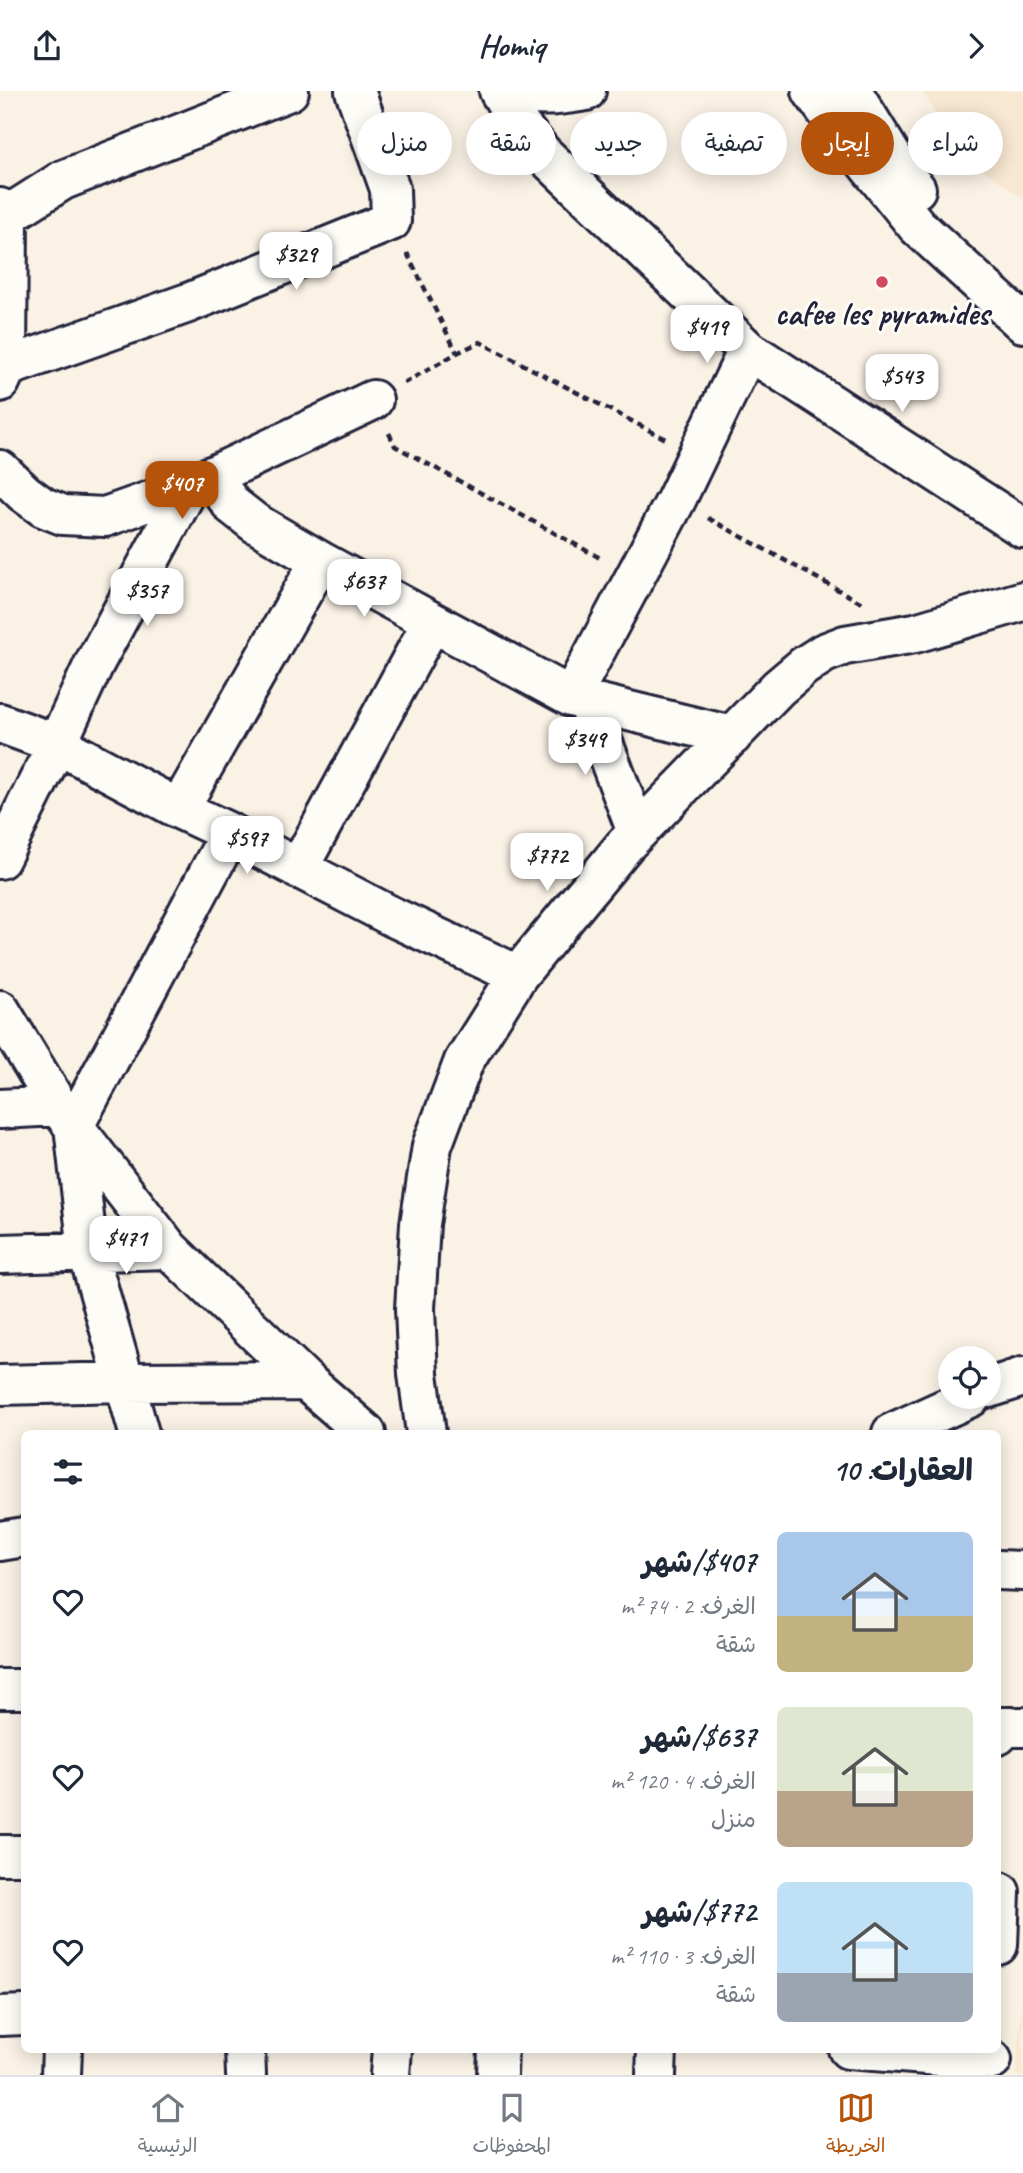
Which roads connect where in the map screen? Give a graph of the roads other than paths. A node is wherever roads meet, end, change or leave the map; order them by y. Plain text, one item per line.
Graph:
1 (289, 91) edge
2 (355, 91) edge
3 (499, 91) edge
4 (515, 91) edge
5 (586, 91) edge
6 (812, 91) edge
7 (852, 91) edge
8 (4, 212) edge
9 (1023, 297) edge
10 (1023, 323) edge
11 (748, 350) junction
12 (4, 375) edge
13 (373, 400) road end
14 (0, 470) edge
15 (200, 482) junction
16 (1023, 528) edge
17 (320, 561) junction
18 (1023, 601) edge
19 (432, 622) junction
20 (579, 699) junction
21 (0, 723) edge
22 (732, 736) junction
23 (57, 744) junction
24 (179, 809) junction
25 (637, 832) junction
26 (230, 833) junction
27 (0, 859) edge
28 (298, 869) junction
29 (518, 975) junction
30 (0, 1010) edge
31 (0, 1109) edge
32 (66, 1116) junction
33 (169, 1249) junction
34 (88, 1252) junction
35 (0, 1254) edge
36 (1023, 1377) edge
37 (306, 1381) junction
38 (125, 1382) junction
39 (1001, 1384) edge
40 (0, 1385) edge
41 (947, 1409) edge
42 (138, 1430) edge
43 (363, 1430) edge
44 (426, 1430) edge
45 (905, 1430) edge
46 (21, 1538) edge
47 (0, 1541) edge
48 (1001, 1570) edge
49 (1023, 1571) edge
50 (0, 1689) edge
51 (21, 1689) edge
52 (1001, 1727) edge
53 (1023, 1727) edge
54 (0, 1855) edge
55 (21, 1855) edge
56 (1007, 1892) edge
57 (1001, 1927) edge
58 (21, 2015) edge
59 (0, 2016) edge
60 (62, 2053) edge
61 (246, 2053) edge
62 (391, 2053) edge
63 (498, 2053) edge
64 (657, 2053) edge
65 (896, 2053) edge
66 (992, 2061) edge
67 (61, 2075) edge
68 (246, 2075) edge
69 (390, 2075) edge
70 (497, 2075) edge
71 (656, 2075) edge

1 - 8 street
2 - 12 street
3 - 11 street
4 - 5 street
6 - 10 street
7 - 9 street
8 - 12 street
11 - 16 street
11 - 20 street
13 - 15 street
14 - 15 street
15 - 17 street
15 - 23 street
17 - 19 street
17 - 24 street
18 - 22 street
19 - 20 street
19 - 28 street
20 - 22 street
20 - 25 street
21 - 23 street
22 - 25 street
23 - 24 street
23 - 27 street
24 - 26 street
25 - 29 street
26 - 28 street
26 - 32 street
28 - 29 street
29 - 44 street
30 - 32 street
31 - 32 street
32 - 33 street
32 - 34 street
33 - 34 street
33 - 37 street
34 - 35 street
34 - 38 street
36 - 39 street
37 - 38 street
37 - 43 street
38 - 40 street
38 - 42 street
41 - 45 street
46 - 47 street
48 - 49 street
50 - 51 street
52 - 53 street
54 - 55 street
56 - 57 street
58 - 59 street
60 - 67 street
61 - 68 street
62 - 69 street
63 - 70 street
64 - 71 street
65 - 66 street

